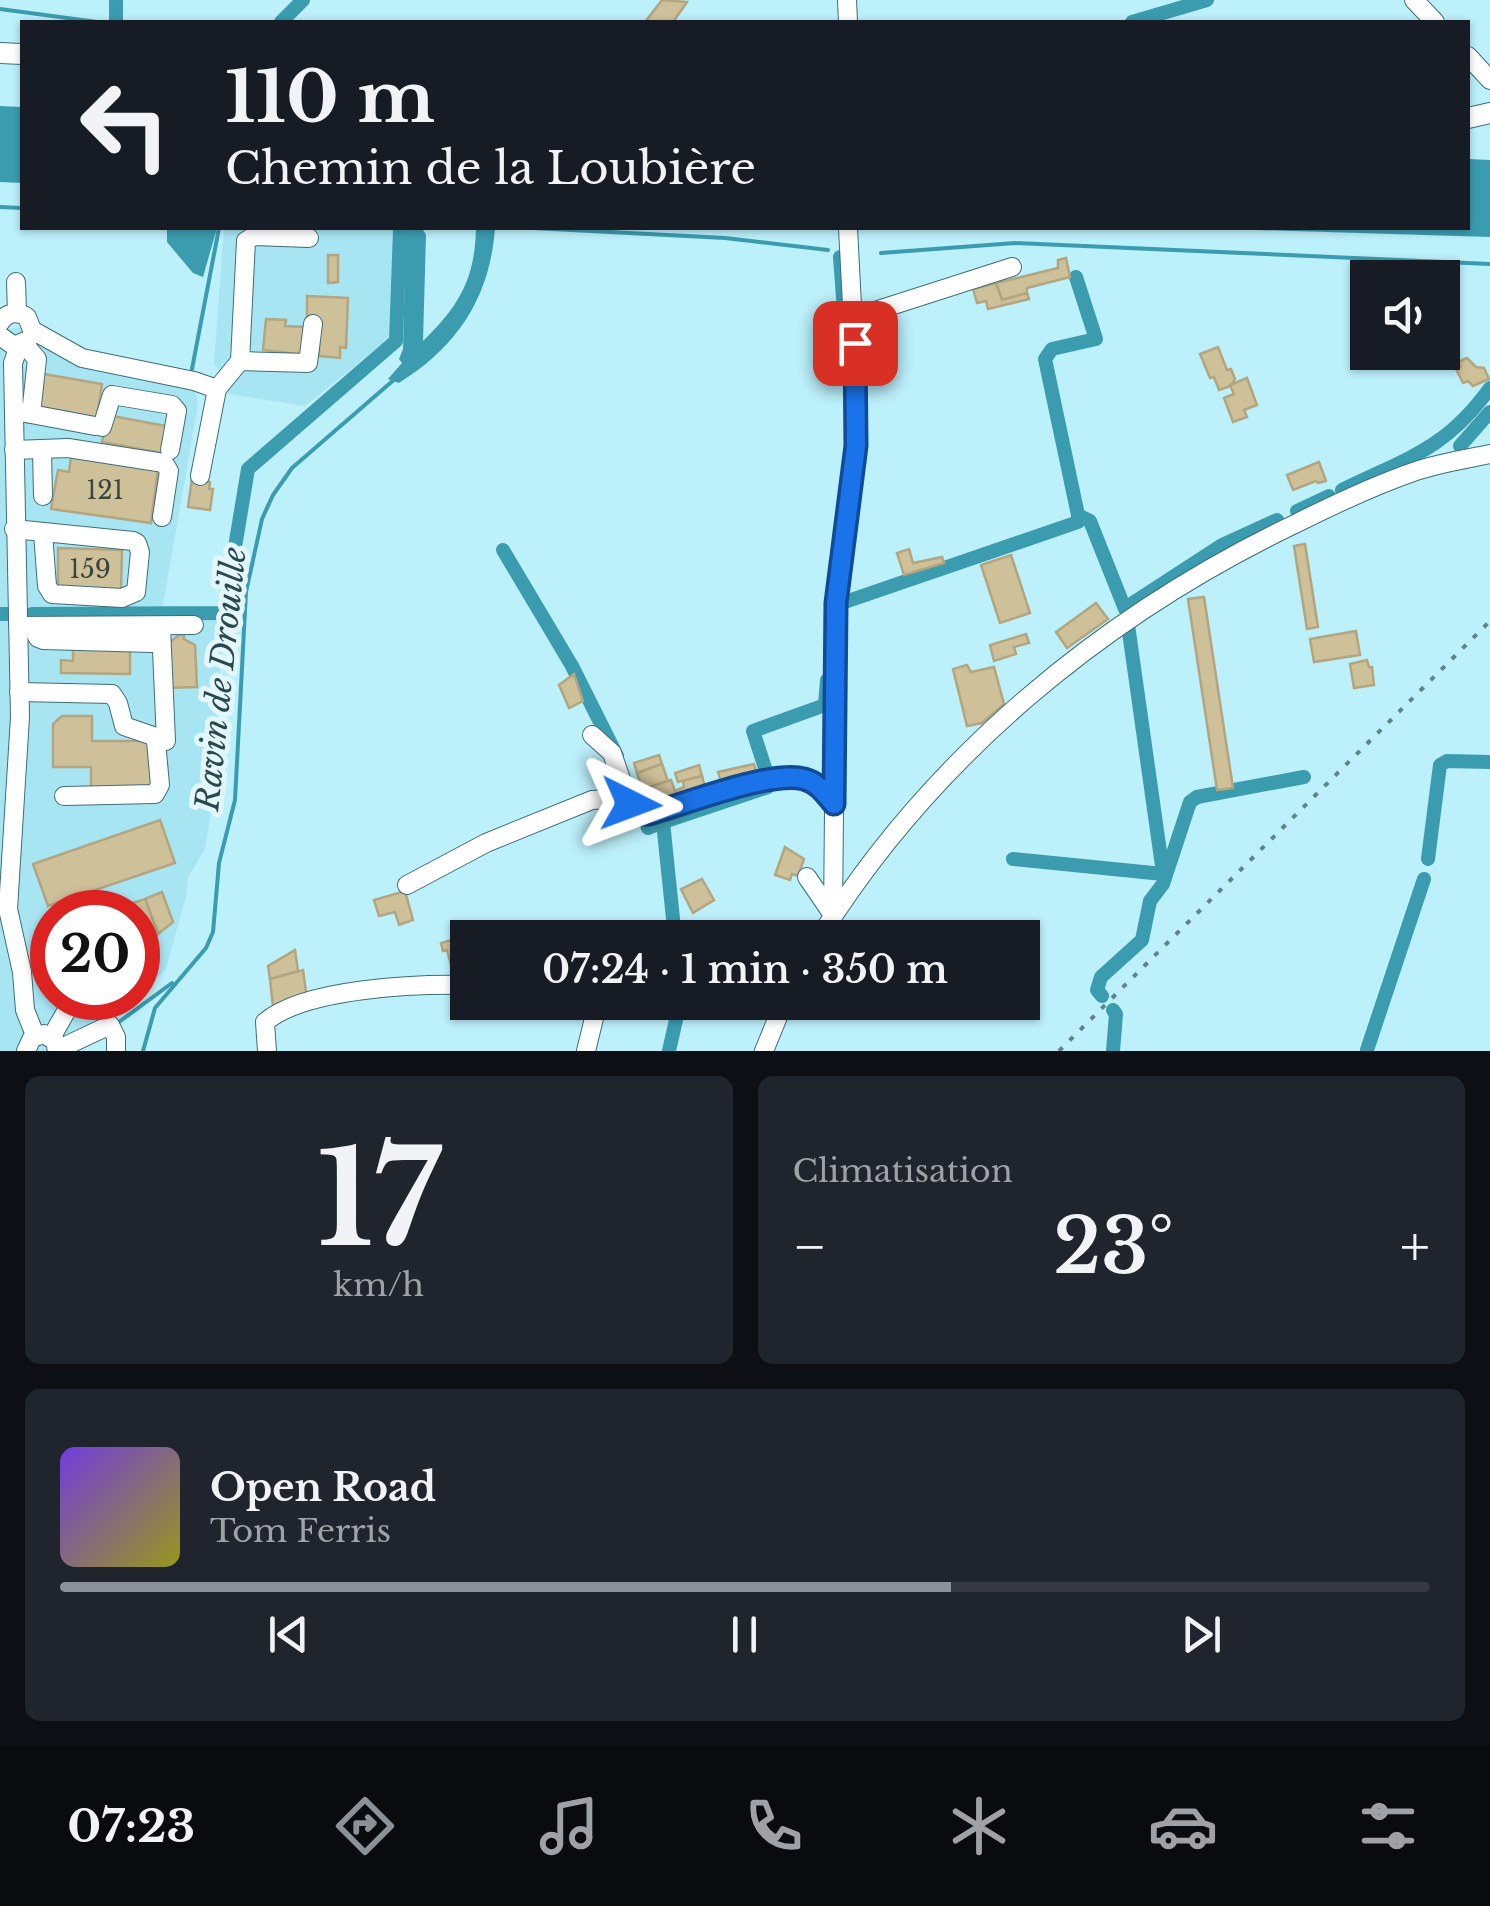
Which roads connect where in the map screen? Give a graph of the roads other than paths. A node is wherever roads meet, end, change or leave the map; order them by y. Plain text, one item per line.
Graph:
1 (1414, 0) edge
2 (1434, 20) edge
3 (1470, 58) edge
4 (1490, 80) edge
5 (848, 233) edge
6 (309, 238) dead end
7 (1012, 267) dead end
8 (16, 282) dead end
9 (17, 313) junction
10 (852, 318) junction
11 (0, 323) edge
12 (313, 324) dead end
13 (15, 344) edge
14 (240, 362) junction
15 (130, 369) junction
16 (217, 389) junction
17 (124, 396) junction
18 (15, 421) edge
19 (14, 450) junction
20 (42, 450) junction
21 (170, 450) dead end
22 (1490, 454) edge
23 (200, 476) dead end
24 (43, 496) dead end
25 (162, 517) dead end
26 (14, 530) junction
27 (43, 532) junction
28 (194, 625) dead end
29 (25, 626) junction
30 (157, 634) junction
31 (19, 692) junction
32 (592, 736) dead end
33 (166, 742) dead end
34 (64, 796) dead end
35 (834, 804) junction
36 (638, 812) junction
37 (807, 877) dead end
38 (407, 886) dead end
39 (833, 916) junction
40 (831, 920) edge
41 (450, 986) edge
42 (60, 1020) edge
43 (594, 1020) edge
44 (777, 1020) edge
45 (45, 1045) edge
46 (116, 1051) edge
47 (267, 1051) edge
48 (586, 1051) edge
49 (764, 1051) edge

1 - 2 street
3 - 4 street
5 - 10 street
6 - 14 street
7 - 10 street
8 - 9 street
9 - 11 street
9 - 13 street
10 - 35 street
12 - 14 street
13 - 15 street
13 - 18 street
14 - 16 street
15 - 16 street
15 - 17 street
16 - 23 street
17 - 18 street
17 - 21 street
18 - 19 street
19 - 20 street
19 - 26 street
20 - 24 street
20 - 25 street
22 - 39 street
26 - 27 street
26 - 29 street
27 - 27 street
28 - 30 street
29 - 30 street
29 - 31 street
30 - 33 street
31 - 34 street
31 - 45 street
32 - 36 street
35 - 36 street
35 - 39 street
36 - 38 street
37 - 39 street
39 - 40 street
41 - 47 street
42 - 45 street
43 - 48 street
44 - 49 street
45 - 46 street

